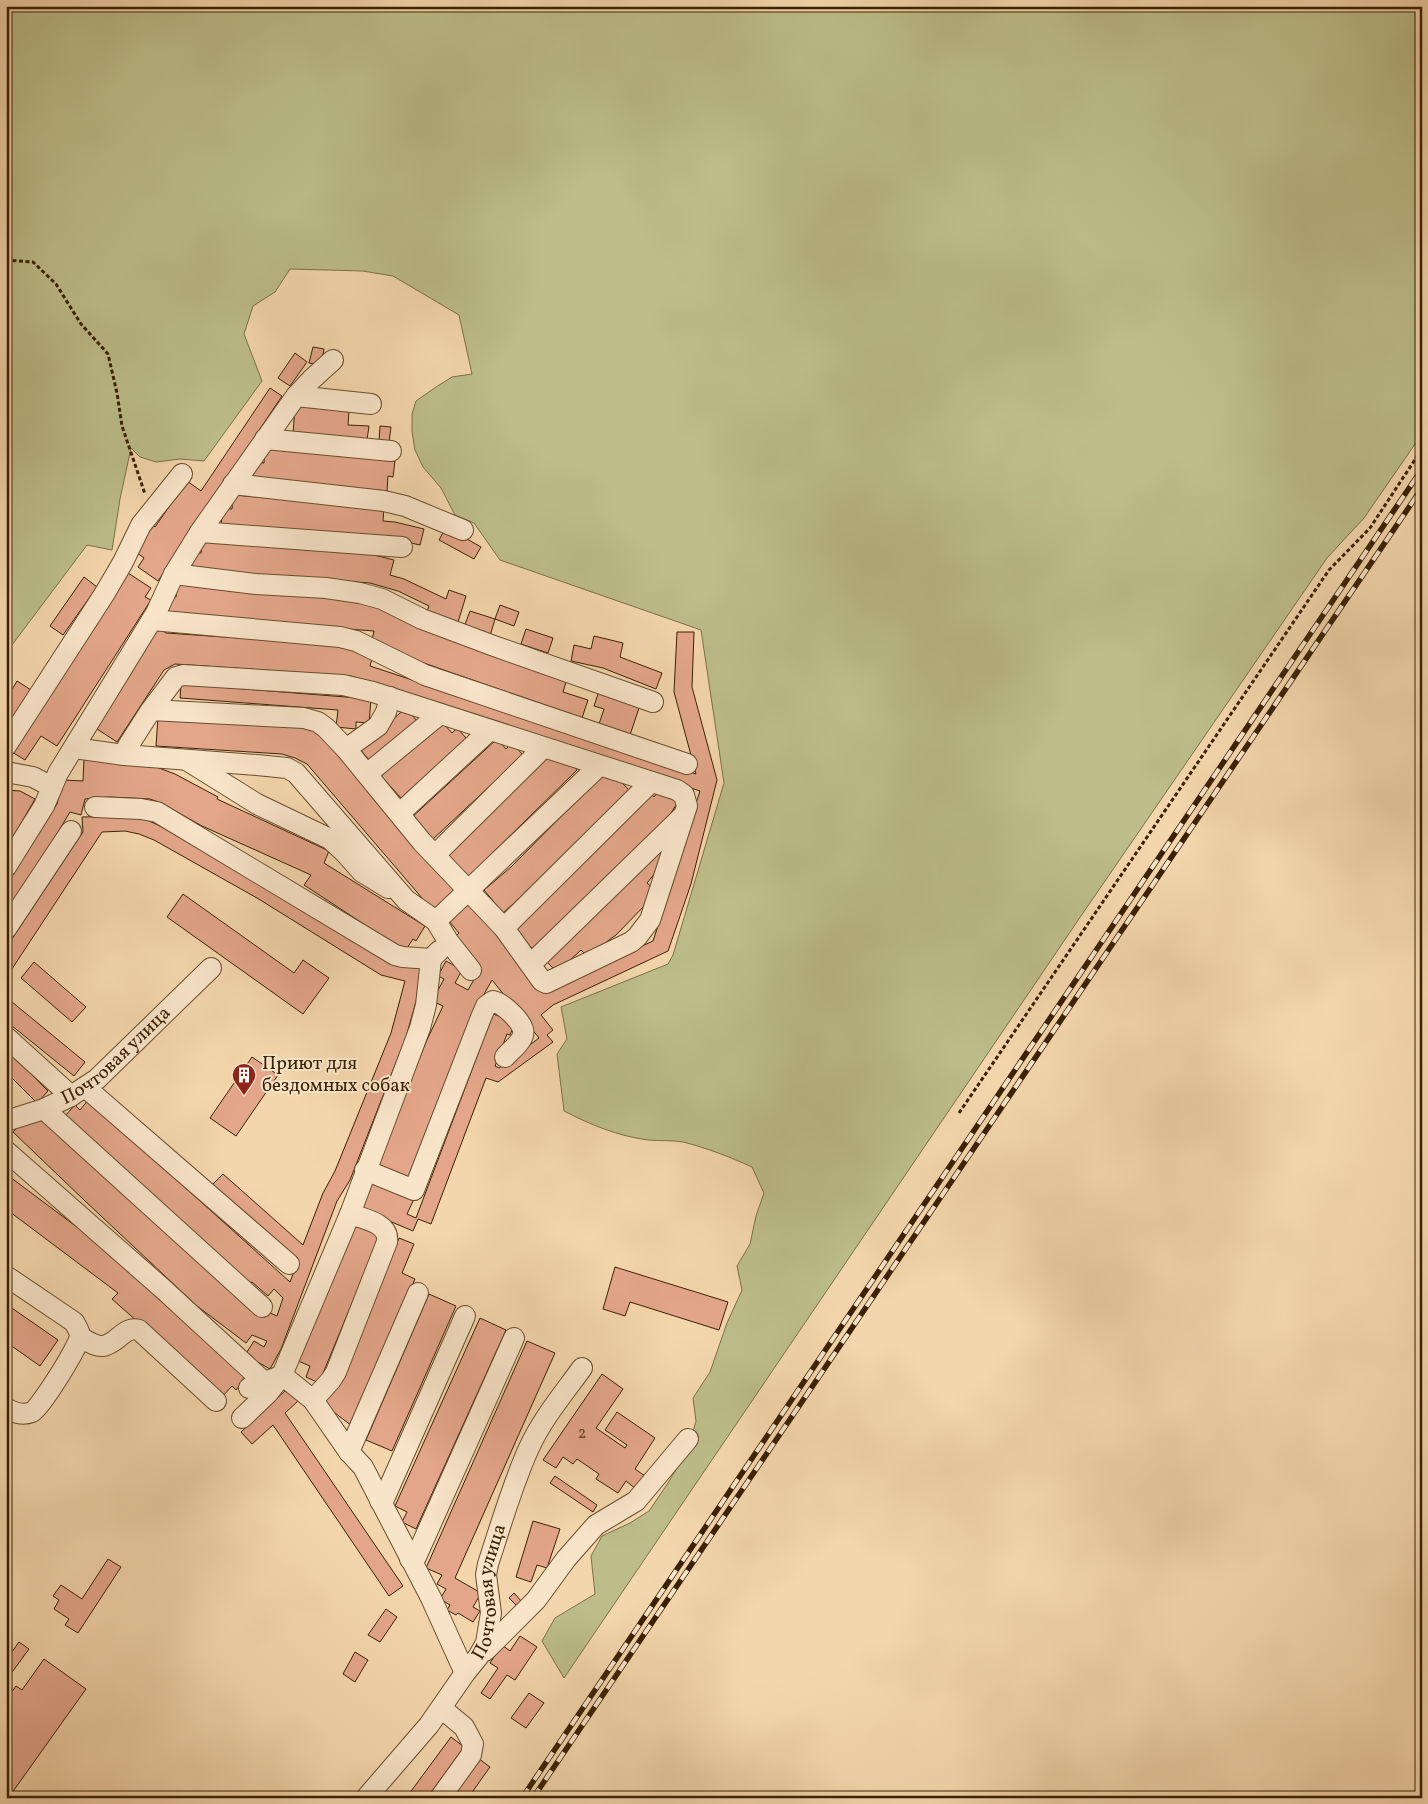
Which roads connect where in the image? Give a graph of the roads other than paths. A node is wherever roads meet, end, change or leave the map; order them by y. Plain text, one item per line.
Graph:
1 (334, 360) dead end
2 (296, 396) junction
3 (371, 404) dead end
4 (265, 439) junction
5 (391, 451) dead end
6 (182, 474) dead end
7 (233, 484) junction
8 (463, 530) dead end
9 (200, 532) junction
10 (402, 547) dead end
11 (174, 574) junction
12 (152, 620) junction
13 (390, 698) junction
14 (653, 702) dead end
15 (152, 710) junction
16 (440, 714) junction
17 (490, 730) junction
18 (6, 746) edge
19 (74, 748) junction
20 (543, 748) junction
21 (346, 749) junction
22 (124, 755) junction
23 (187, 760) junction
24 (687, 764) dead end
25 (599, 766) junction
26 (7, 770) edge
27 (367, 774) junction
28 (651, 782) junction
29 (52, 787) junction
30 (95, 807) dead end
31 (400, 813) junction
32 (685, 814) junction
33 (71, 831) dead end
34 (435, 855) junction
35 (6, 867) edge
36 (470, 890) junction
37 (406, 900) junction
38 (436, 921) junction
39 (6, 928) edge
40 (504, 928) junction
41 (448, 941) junction
42 (431, 959) junction
43 (531, 964) junction
44 (211, 968) dead end
45 (471, 970) dead end
46 (6, 1037) edge
47 (505, 1057) dead end
48 (78, 1091) junction
49 (44, 1109) junction
50 (6, 1121) edge
51 (6, 1151) edge
52 (366, 1170) junction
53 (350, 1214) junction
54 (289, 1264) dead end
55 (6, 1276) edge
56 (418, 1293) dead end
57 (262, 1307) dead end
58 (465, 1316) dead end
59 (80, 1337) junction
60 (514, 1338) dead end
61 (582, 1368) dead end
62 (282, 1375) junction
63 (313, 1400) junction
64 (216, 1401) dead end
65 (6, 1408) edge
66 (242, 1418) dead end
67 (688, 1439) dead end
68 (349, 1452) junction
69 (380, 1501) junction
70 (410, 1559) junction
71 (478, 1657) junction
72 (464, 1673) junction
73 (441, 1708) junction
74 (366, 1798) edge
75 (440, 1798) edge

1 - 2 street
2 - 3 street
2 - 4 street
4 - 5 street
4 - 7 street
6 - 18 street
7 - 8 street
7 - 9 street
9 - 10 street
9 - 11 street
11 - 12 street
11 - 14 street
12 - 19 street
12 - 24 street
13 - 15 street
13 - 16 street
13 - 21 street
15 - 21 street
15 - 22 street
16 - 17 street
16 - 27 street
17 - 20 street
17 - 31 street
19 - 22 street
19 - 29 street
20 - 25 street
20 - 34 street
21 - 27 street
22 - 23 street
23 - 37 street
23 - 37 street
25 - 28 street
25 - 36 street
26 - 29 street
27 - 31 street
28 - 32 street
28 - 40 street
29 - 35 street
30 - 42 street
31 - 34 street
32 - 43 street
32 - 43 street
33 - 39 street
34 - 36 street
36 - 38 street
36 - 40 street
37 - 38 street
38 - 41 street
40 - 43 street
41 - 42 street
41 - 45 street
42 - 52 street
44 - 48 street, Почтовая улица
46 - 48 street
47 - 52 street
48 - 49 street, Почтовая улица
48 - 54 street
49 - 50 street, Почтовая улица
49 - 57 street
51 - 62 street
52 - 53 street
53 - 62 street
53 - 63 street
55 - 59 street
56 - 68 street
58 - 69 street
59 - 64 street
59 - 65 street
60 - 70 street
61 - 71 street, Почтовая улица
62 - 63 street
62 - 66 street
63 - 68 street
67 - 71 street
68 - 69 street
69 - 70 street
70 - 72 street
71 - 72 street, Почтовая улица
72 - 73 street, Почтовая улица
73 - 74 street, Почтовая улица
73 - 75 street

